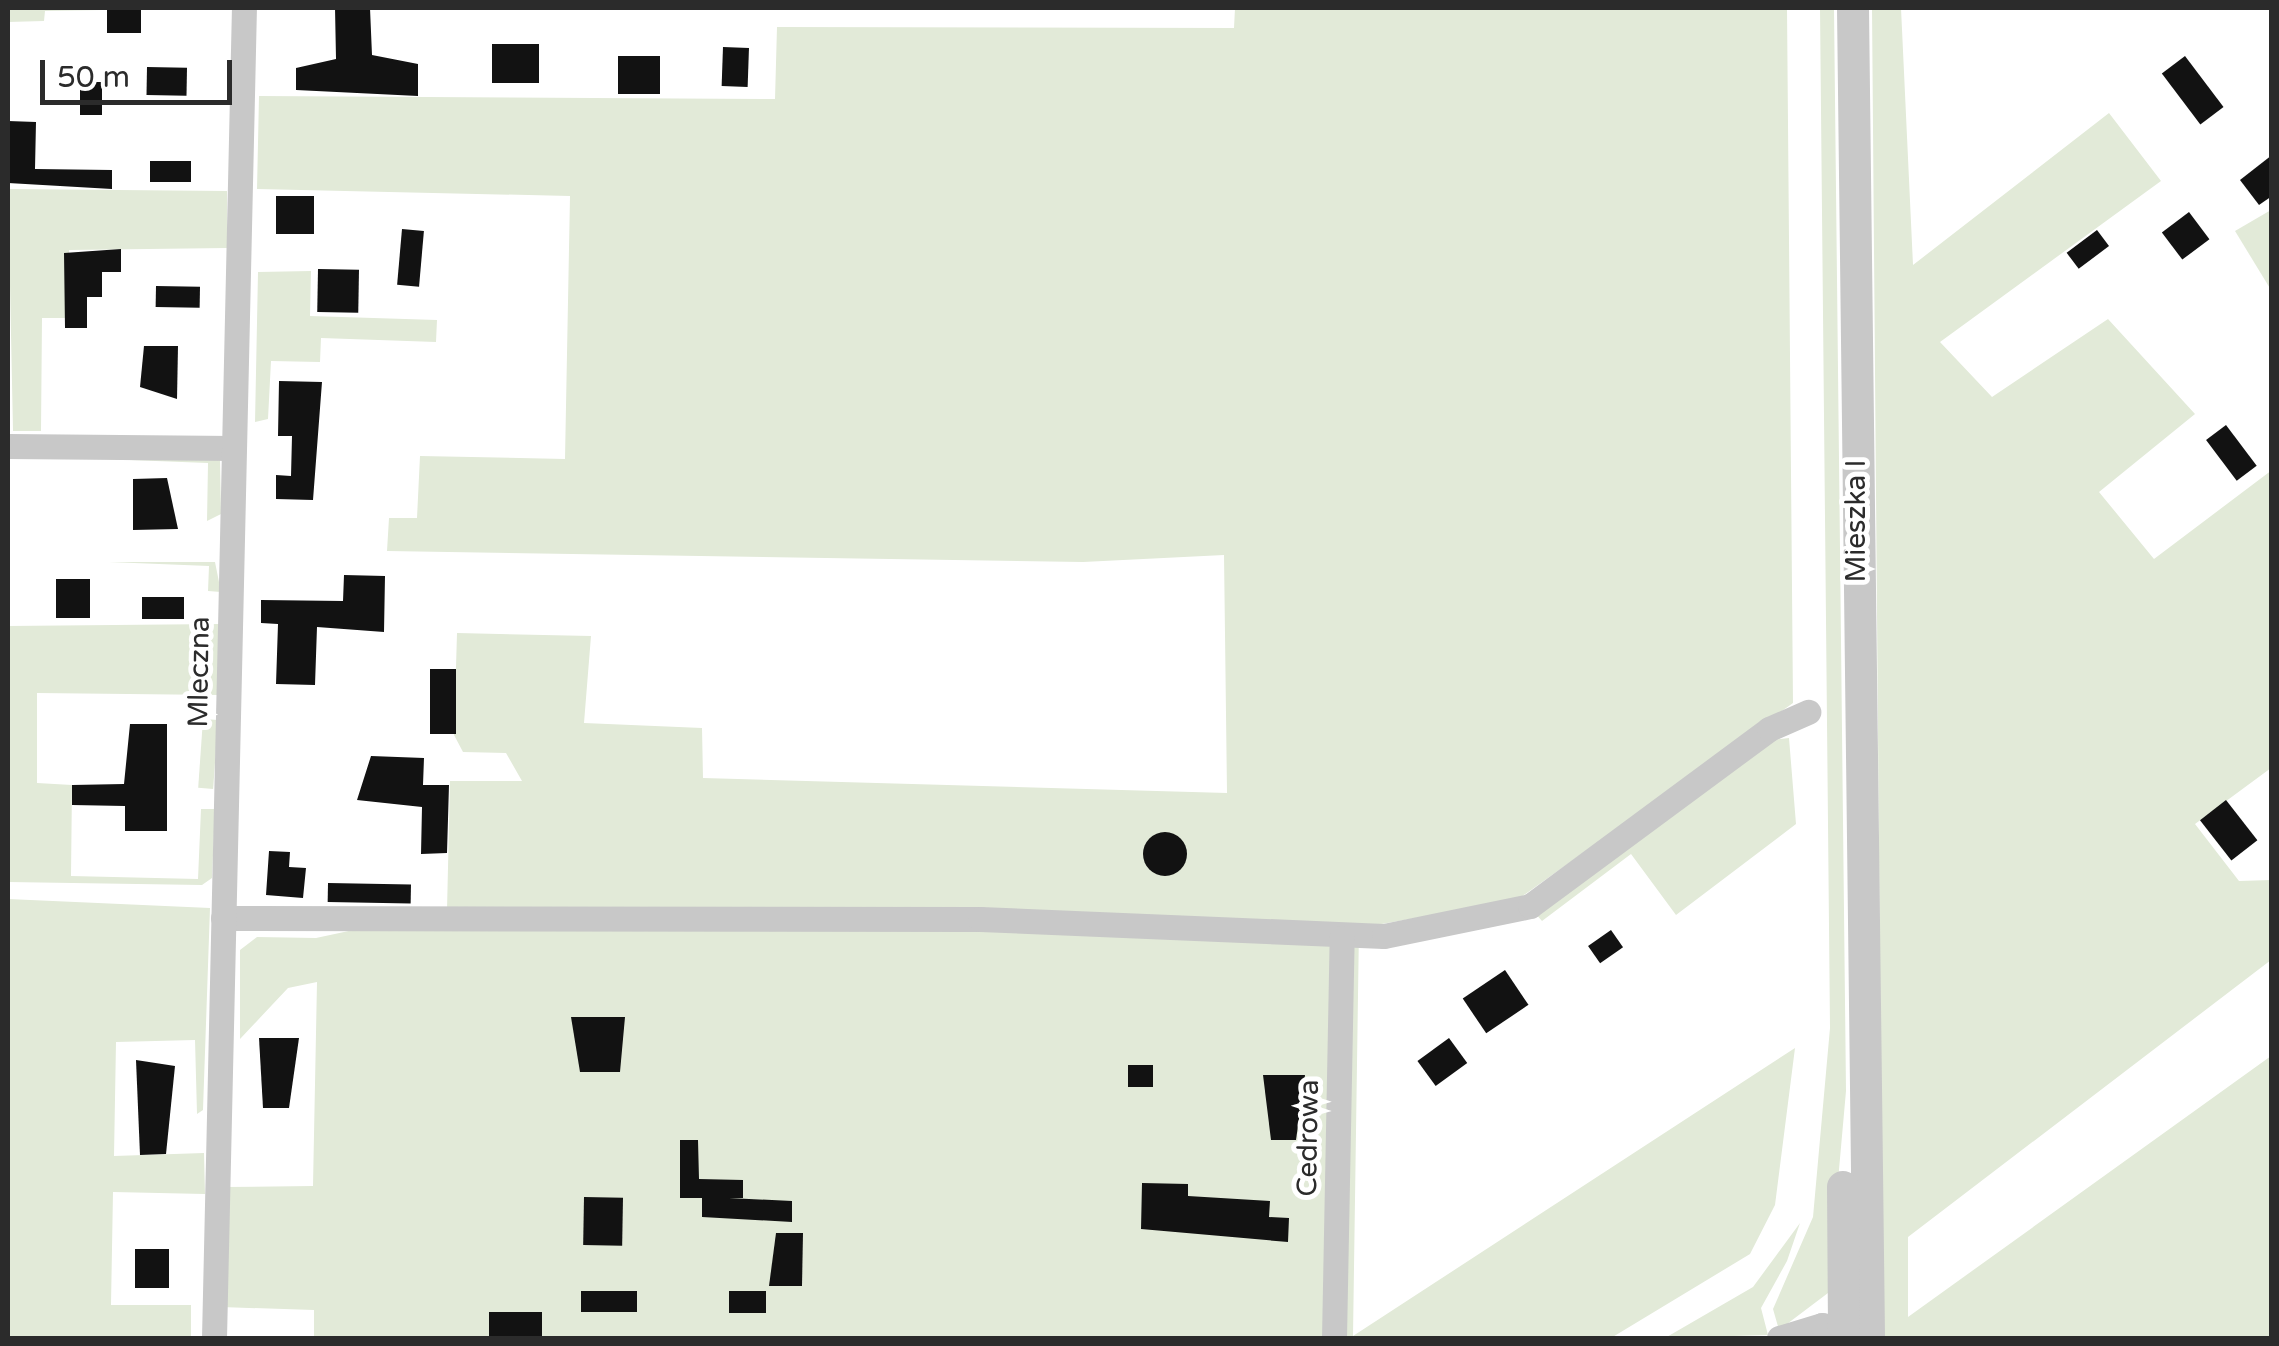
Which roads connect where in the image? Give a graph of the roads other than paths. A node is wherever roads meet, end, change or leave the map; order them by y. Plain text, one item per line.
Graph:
1 (244, 8) edge
2 (1853, 8) edge
3 (8, 446) edge
4 (233, 448) junction
5 (1808, 712) dead end
6 (223, 918) junction
7 (1342, 938) junction
8 (1859, 1336) edge
9 (214, 1338) edge
10 (1334, 1338) edge
11 (1779, 1338) edge

1 - 4 street, Mleczna
2 - 8 street, Mieszka I
3 - 4 street
4 - 6 street, Mleczna
5 - 7 street
6 - 7 street
6 - 9 street, Mleczna
7 - 10 street, Cedrowa
8 - 11 street

